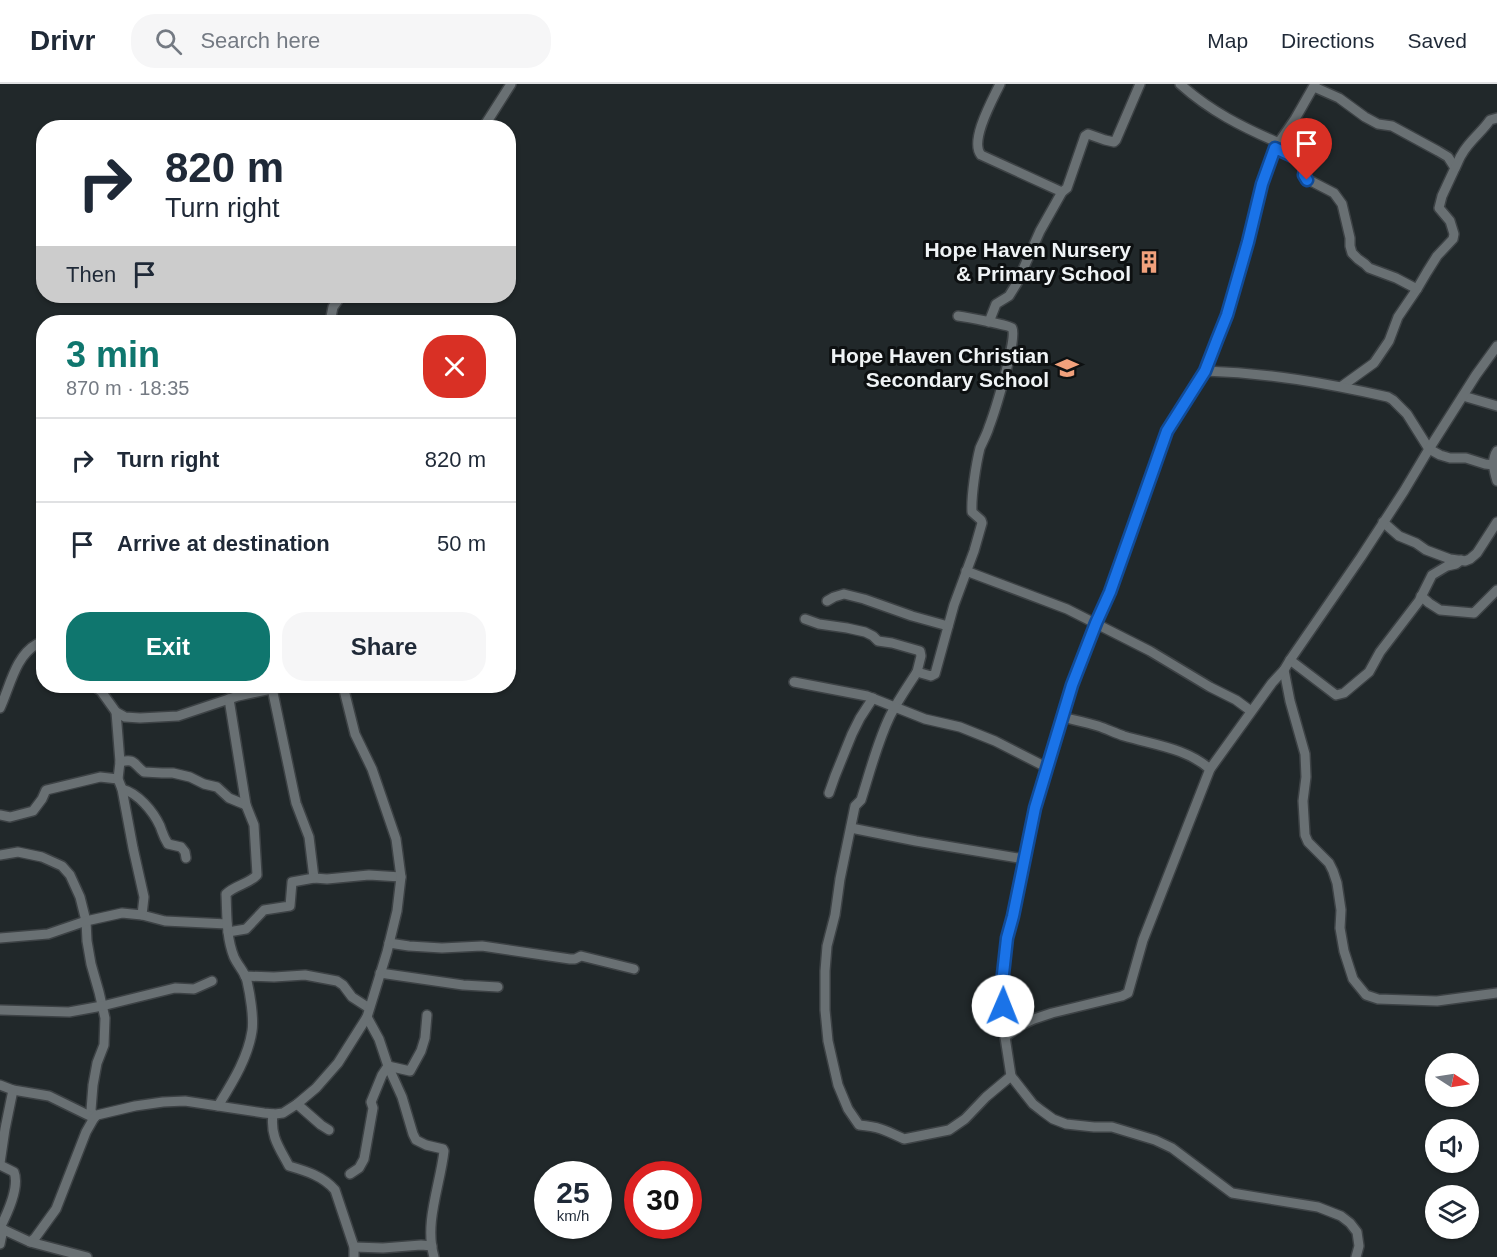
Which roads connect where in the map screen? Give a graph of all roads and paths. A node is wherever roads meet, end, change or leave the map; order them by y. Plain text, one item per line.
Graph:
1 (511, 84) edge
2 (1000, 84) edge
3 (1140, 84) edge
4 (1180, 84) edge
5 (1315, 86) edge
6 (1497, 118) edge
7 (488, 120) edge
8 (1277, 145) junction
9 (1455, 168) junction
10 (1062, 192) junction
11 (1418, 289) junction
12 (958, 316) dead end
13 (989, 322) junction
14 (1497, 346) edge
15 (1205, 371) junction
16 (1341, 386) junction
17 (1463, 396) junction
18 (1497, 406) edge
19 (1429, 449) junction
20 (1497, 451) edge
21 (1494, 465) junction
22 (1497, 481) edge
23 (1383, 522) junction
24 (1497, 522) edge
25 (1461, 560) junction
26 (966, 571) junction
27 (1497, 590) edge
28 (1421, 596) junction
29 (827, 601) dead end
30 (805, 619) dead end
31 (1096, 623) junction
32 (948, 626) junction
33 (36, 644) edge
34 (1290, 660) junction
35 (1284, 670) junction
36 (917, 672) junction
37 (794, 682) dead end
38 (102, 693) edge
39 (252, 693) edge
40 (273, 693) edge
41 (345, 693) edge
42 (873, 698) junction
43 (229, 699) junction
44 (895, 707) junction
45 (0, 708) edge
46 (1251, 711) junction
47 (116, 712) junction
48 (1062, 717) junction
49 (120, 762) junction
50 (1046, 767) junction
51 (1210, 769) junction
52 (118, 779) junction
53 (122, 789) junction
54 (829, 793) dead end
55 (246, 805) junction
56 (0, 815) edge
57 (851, 828) junction
58 (0, 855) edge
59 (186, 858) dead end
60 (1024, 860) junction
61 (401, 877) junction
62 (314, 878) junction
63 (142, 915) junction
64 (87, 921) junction
65 (228, 928) junction
66 (0, 938) edge
67 (389, 943) junction
68 (634, 969) dead end
69 (380, 973) junction
70 (245, 976) junction
71 (212, 981) dead end
72 (498, 987) dead end
73 (1497, 993) edge
74 (102, 1006) junction
75 (0, 1010) edge
76 (368, 1013) junction
77 (427, 1015) dead end
78 (1005, 1037) junction
79 (388, 1066) junction
80 (1011, 1076) junction
81 (0, 1085) edge
82 (13, 1090) junction
83 (297, 1104) junction
84 (218, 1106) junction
85 (273, 1114) junction
86 (94, 1118) junction
87 (329, 1130) dead end
88 (0, 1164) edge
89 (350, 1174) dead end
90 (1, 1228) edge
91 (30, 1242) junction
92 (0, 1244) edge
93 (432, 1246) junction
94 (354, 1252) edge
95 (87, 1257) edge
96 (434, 1257) edge
97 (1356, 1257) edge

1 - 7 street
2 - 10 street
3 - 10 street
4 - 8 street
5 - 8 street
5 - 9 street
6 - 9 street
8 - 11 street
8 - 15 street
9 - 11 street
10 - 13 street
11 - 16 street
12 - 13 street
13 - 26 street
14 - 17 street
15 - 16 street
15 - 31 street
16 - 19 street
17 - 18 street
17 - 19 street
19 - 21 street
19 - 23 street
20 - 21 street
21 - 22 street
23 - 25 street
23 - 34 street
24 - 25 street
25 - 28 street
26 - 31 street
26 - 32 street
27 - 28 street
28 - 34 street
29 - 32 street
30 - 36 street
31 - 46 street
31 - 48 street
32 - 36 street
33 - 45 street
34 - 35 street
35 - 46 street
35 - 73 street
36 - 44 street
37 - 42 street
38 - 47 street
39 - 43 street
40 - 62 street
41 - 61 street
42 - 44 street
42 - 54 street
43 - 47 street
43 - 55 street
44 - 50 street
44 - 57 street
46 - 51 street
47 - 49 street
48 - 50 street
48 - 51 street
49 - 52 street
49 - 55 street
50 - 60 street
51 - 78 street
52 - 53 street
52 - 56 street
53 - 59 street
53 - 63 street
55 - 65 street
57 - 60 street
57 - 80 street
58 - 64 street
60 - 78 street
61 - 62 street
61 - 67 street
62 - 65 street
63 - 64 street
63 - 65 street
64 - 66 street
64 - 74 street
65 - 70 street
67 - 68 street
67 - 69 street
69 - 72 street
69 - 76 street
70 - 76 street
70 - 84 street
71 - 74 street
74 - 75 street
74 - 86 street
76 - 79 street
76 - 83 street
77 - 79 street
78 - 80 street
79 - 89 street
79 - 93 street
80 - 97 street
81 - 82 street
82 - 86 street
82 - 88 street
83 - 85 street
83 - 87 street
84 - 85 street
84 - 86 street
85 - 94 street
86 - 91 street
88 - 90 street
90 - 91 street
90 - 92 street
91 - 95 street
93 - 94 street
93 - 96 street

